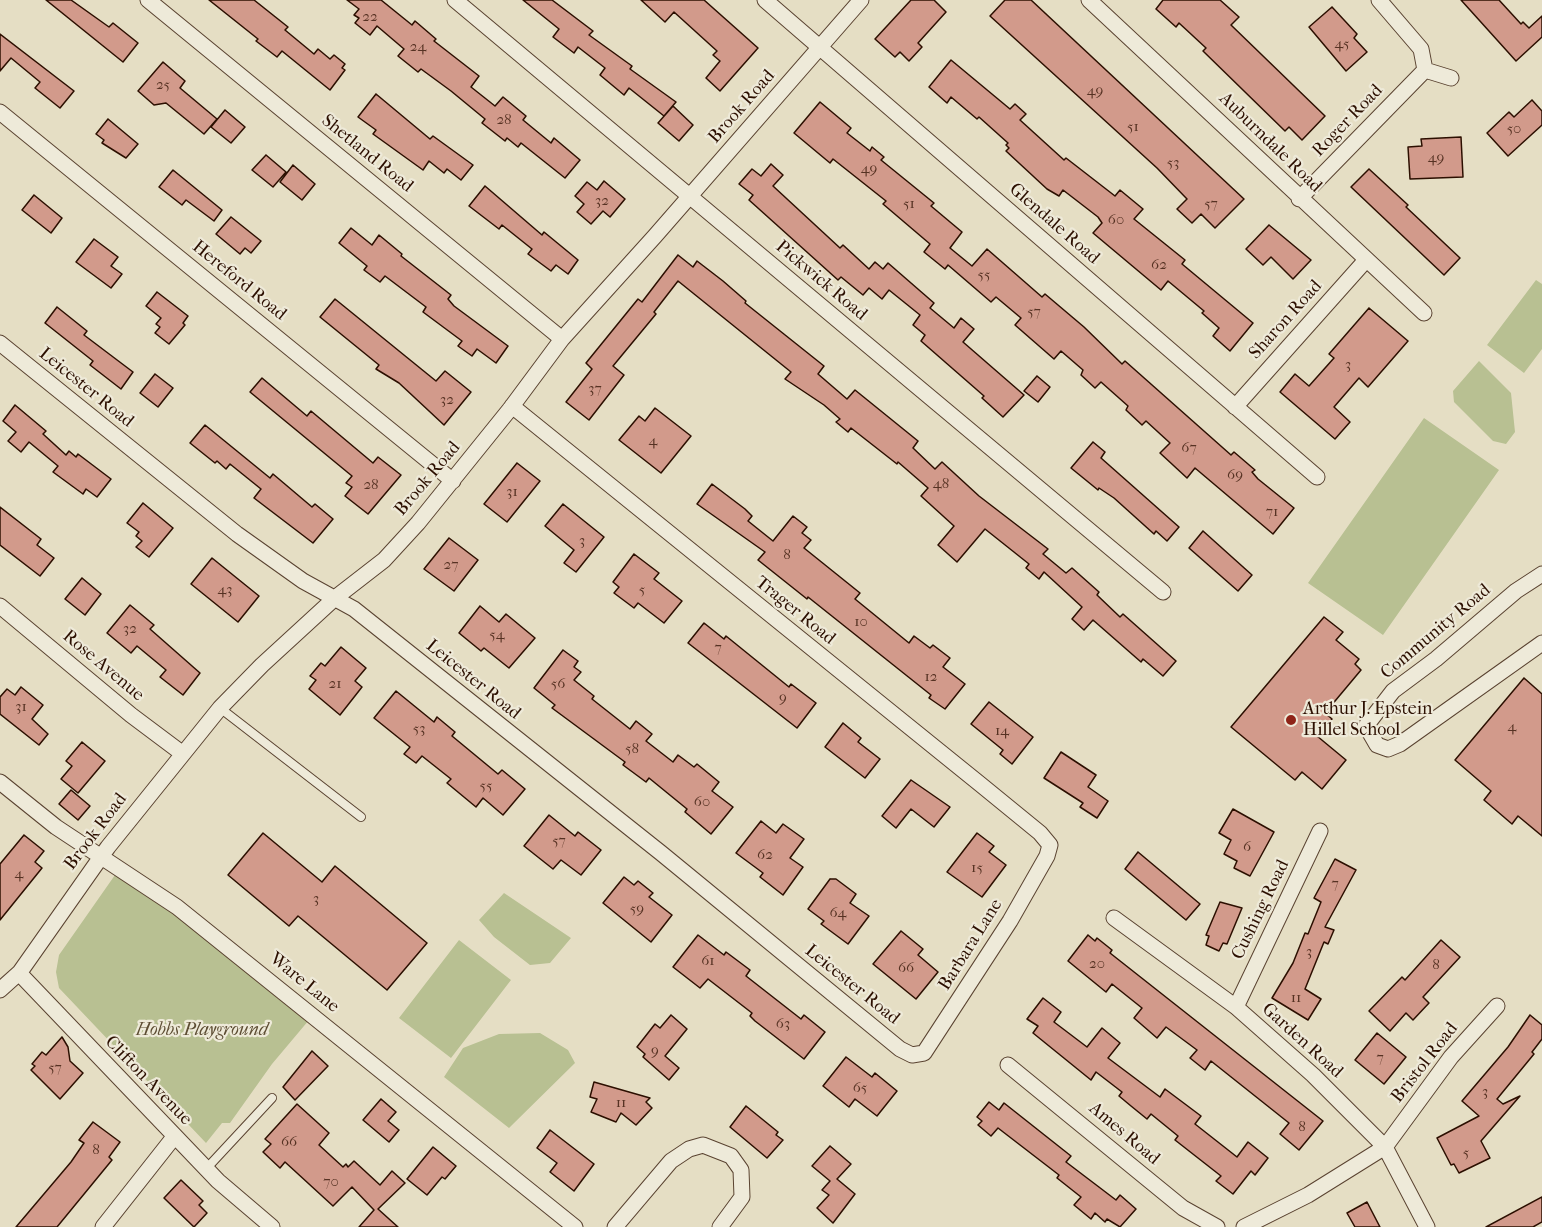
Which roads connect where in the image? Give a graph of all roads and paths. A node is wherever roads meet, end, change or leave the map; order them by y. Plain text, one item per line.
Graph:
1 (148, 0) edge
2 (455, 0) edge
3 (765, 0) edge
4 (861, 0) edge
5 (1089, 0) edge
6 (1379, 0) edge
7 (821, 48) junction
8 (1425, 70) junction
9 (1451, 78) dead end
10 (0, 112) edge
11 (690, 196) junction
12 (1299, 199) junction
13 (1366, 260) junction
14 (1424, 314) dead end
15 (561, 339) junction
16 (0, 343) edge
17 (512, 406) junction
18 (1235, 407) junction
19 (1317, 477) dead end
20 (453, 480) junction
21 (1542, 574) edge
22 (1163, 592) dead end
23 (334, 598) junction
24 (0, 606) edge
25 (1542, 643) edge
26 (220, 708) junction
27 (183, 754) junction
28 (0, 782) edge
29 (361, 817) dead end
30 (1320, 831) dead end
31 (1050, 848) joint
32 (100, 857) junction
33 (1113, 918) dead end
34 (19, 973) junction
35 (0, 990) edge
36 (1497, 1006) dead end
37 (1236, 1007) junction
38 (916, 1054) joint
39 (1008, 1065) dead end
40 (272, 1098) dead end
41 (174, 1137) junction
42 (1385, 1147) junction
43 (206, 1169) junction
44 (103, 1227) edge
45 (272, 1227) edge
46 (575, 1227) edge
47 (615, 1227) edge
48 (720, 1227) edge
49 (1217, 1227) edge
50 (1244, 1227) edge
51 (1427, 1227) edge

1 - 15 street, Shetland Road
2 - 11 street, Pickwick Road
3 - 7 street, Glendale Road
4 - 7 street, Brook Road
5 - 12 street, Auburndale Road
6 - 8 street
7 - 11 street, Brook Road
7 - 18 street, Glendale Road
8 - 9 street
8 - 12 street, Roger Road
10 - 20 street, Hereford Road
11 - 15 street, Brook Road
11 - 22 street, Pickwick Road
12 - 13 street, Auburndale Road
13 - 14 street, Auburndale Road
13 - 18 street, Sharon Road
15 - 17 street, Brook Road
16 - 23 street, Leicester Road
17 - 20 street, Brook Road
17 - 31 street, Trager Road
18 - 19 street, Glendale Road
20 - 23 street, Brook Road
21 - 25 street, Community Road
23 - 26 street, Brook Road
23 - 38 street, Leicester Road
24 - 27 street, Rose Avenue
26 - 27 street, Brook Road
26 - 29 lane
27 - 32 street, Brook Road
28 - 32 street, Ware Lane
30 - 37 street, Cushing Road
31 - 38 street, Barbara Lane
32 - 34 street, Brook Road
32 - 46 street, Ware Lane
33 - 37 street, Garden Road
34 - 35 street
34 - 41 street, Clifton Avenue
36 - 42 street, Bristol Road
37 - 42 street, Garden Road
39 - 49 street, Ames Road
40 - 43 lane
41 - 43 street, Clifton Avenue
41 - 44 street
42 - 50 street
42 - 51 street, Garden Road
43 - 45 street, Clifton Avenue
47 - 48 street

